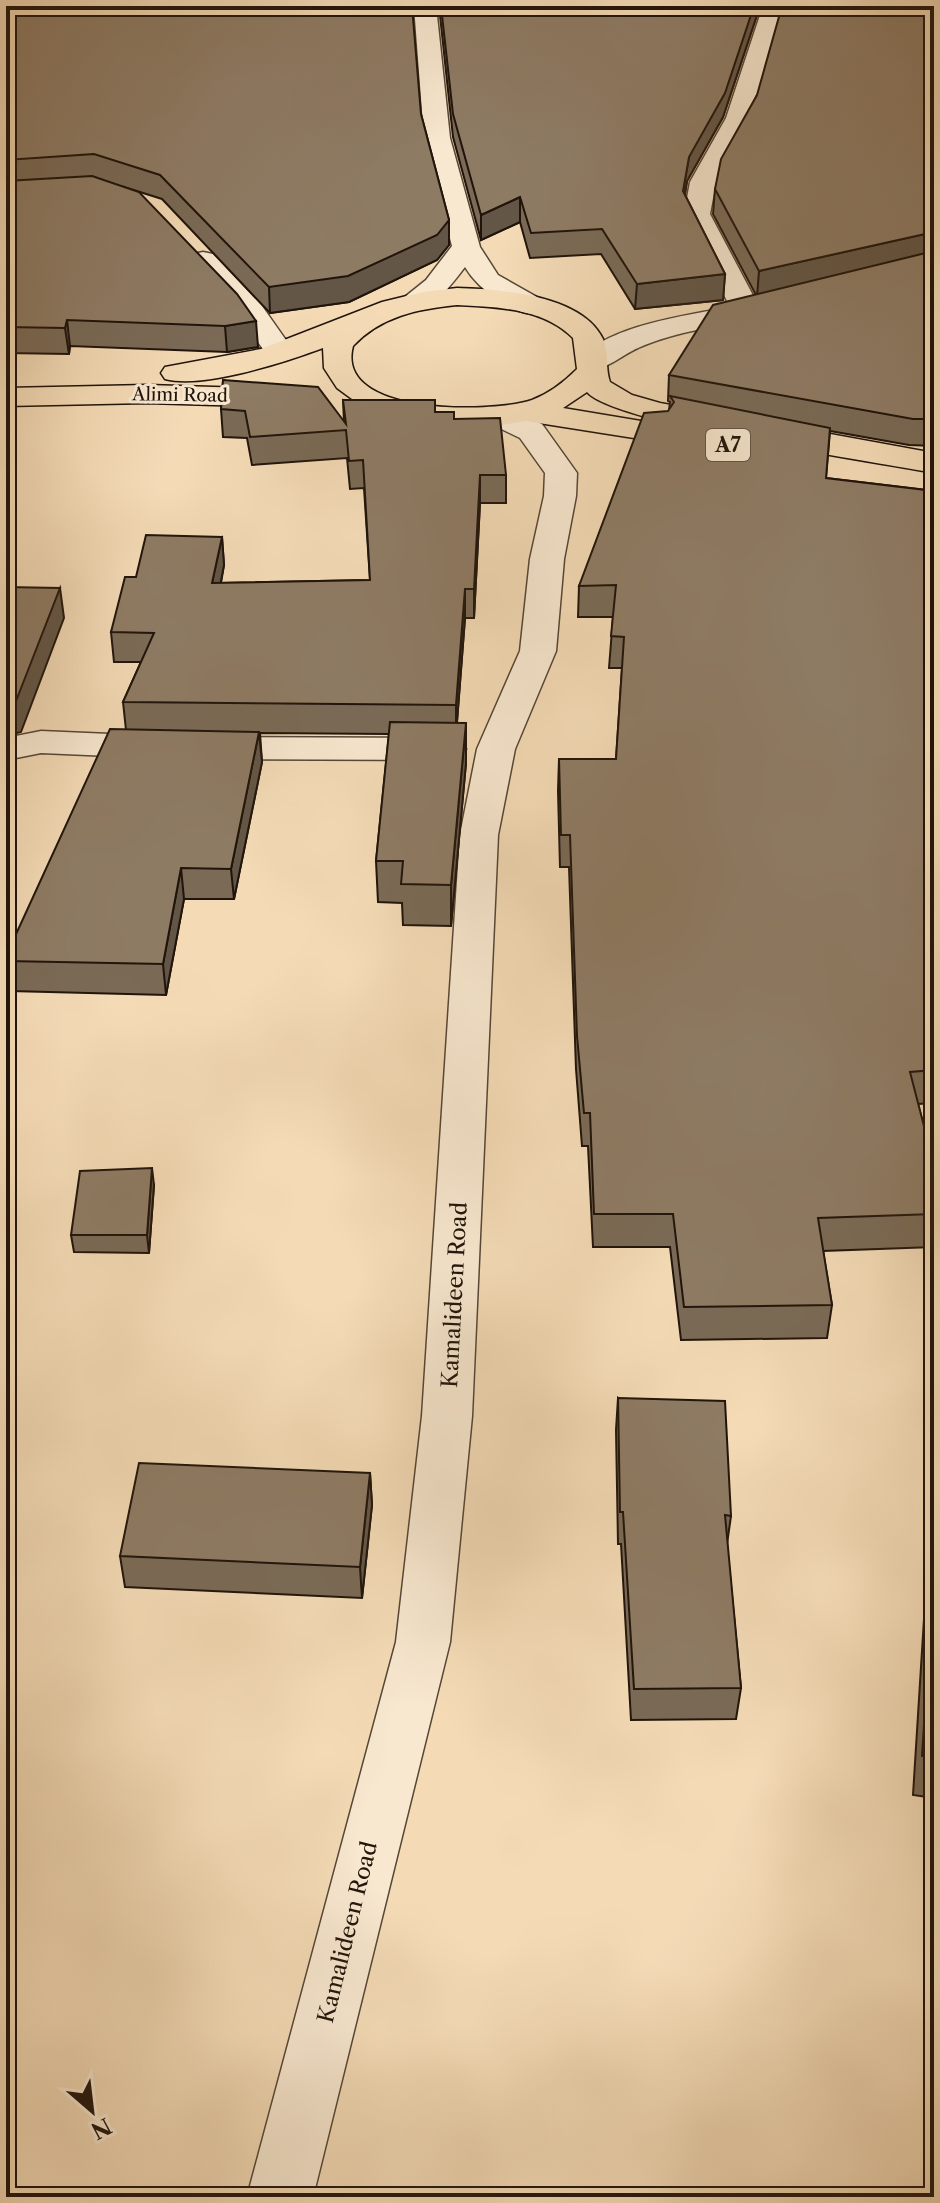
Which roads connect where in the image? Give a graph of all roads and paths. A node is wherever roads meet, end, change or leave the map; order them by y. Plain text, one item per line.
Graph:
1 (425, 6) edge
2 (774, 6) edge
3 (184, 241) edge
4 (466, 247) junction
5 (790, 302) edge
6 (410, 304) junction
7 (534, 307) junction
8 (747, 312) junction
9 (566, 320) junction
10 (362, 321) junction
11 (677, 327) junction
12 (280, 353) junction
13 (593, 367) junction
14 (6, 383) edge
15 (6, 397) edge
16 (402, 411) junction
17 (510, 414) junction
18 (934, 463) edge
19 (934, 483) edge
20 (6, 749) edge
21 (496, 749) junction
22 (280, 2197) edge

1 - 4 street
2 - 8 street
3 - 12 street
4 - 6 street
4 - 7 street
5 - 8 street
6 - 7 highway
6 - 10 highway
7 - 9 highway
8 - 11 street
9 - 11 street
9 - 13 highway
10 - 12 highway
10 - 16 highway
11 - 13 street
12 - 14 highway
13 - 17 highway
13 - 18 highway, A7
15 - 16 highway, Alimi Road
16 - 17 highway
17 - 19 highway, A7
17 - 21 street, Kamalideen Road
20 - 21 street
21 - 22 street, Kamalideen Road

